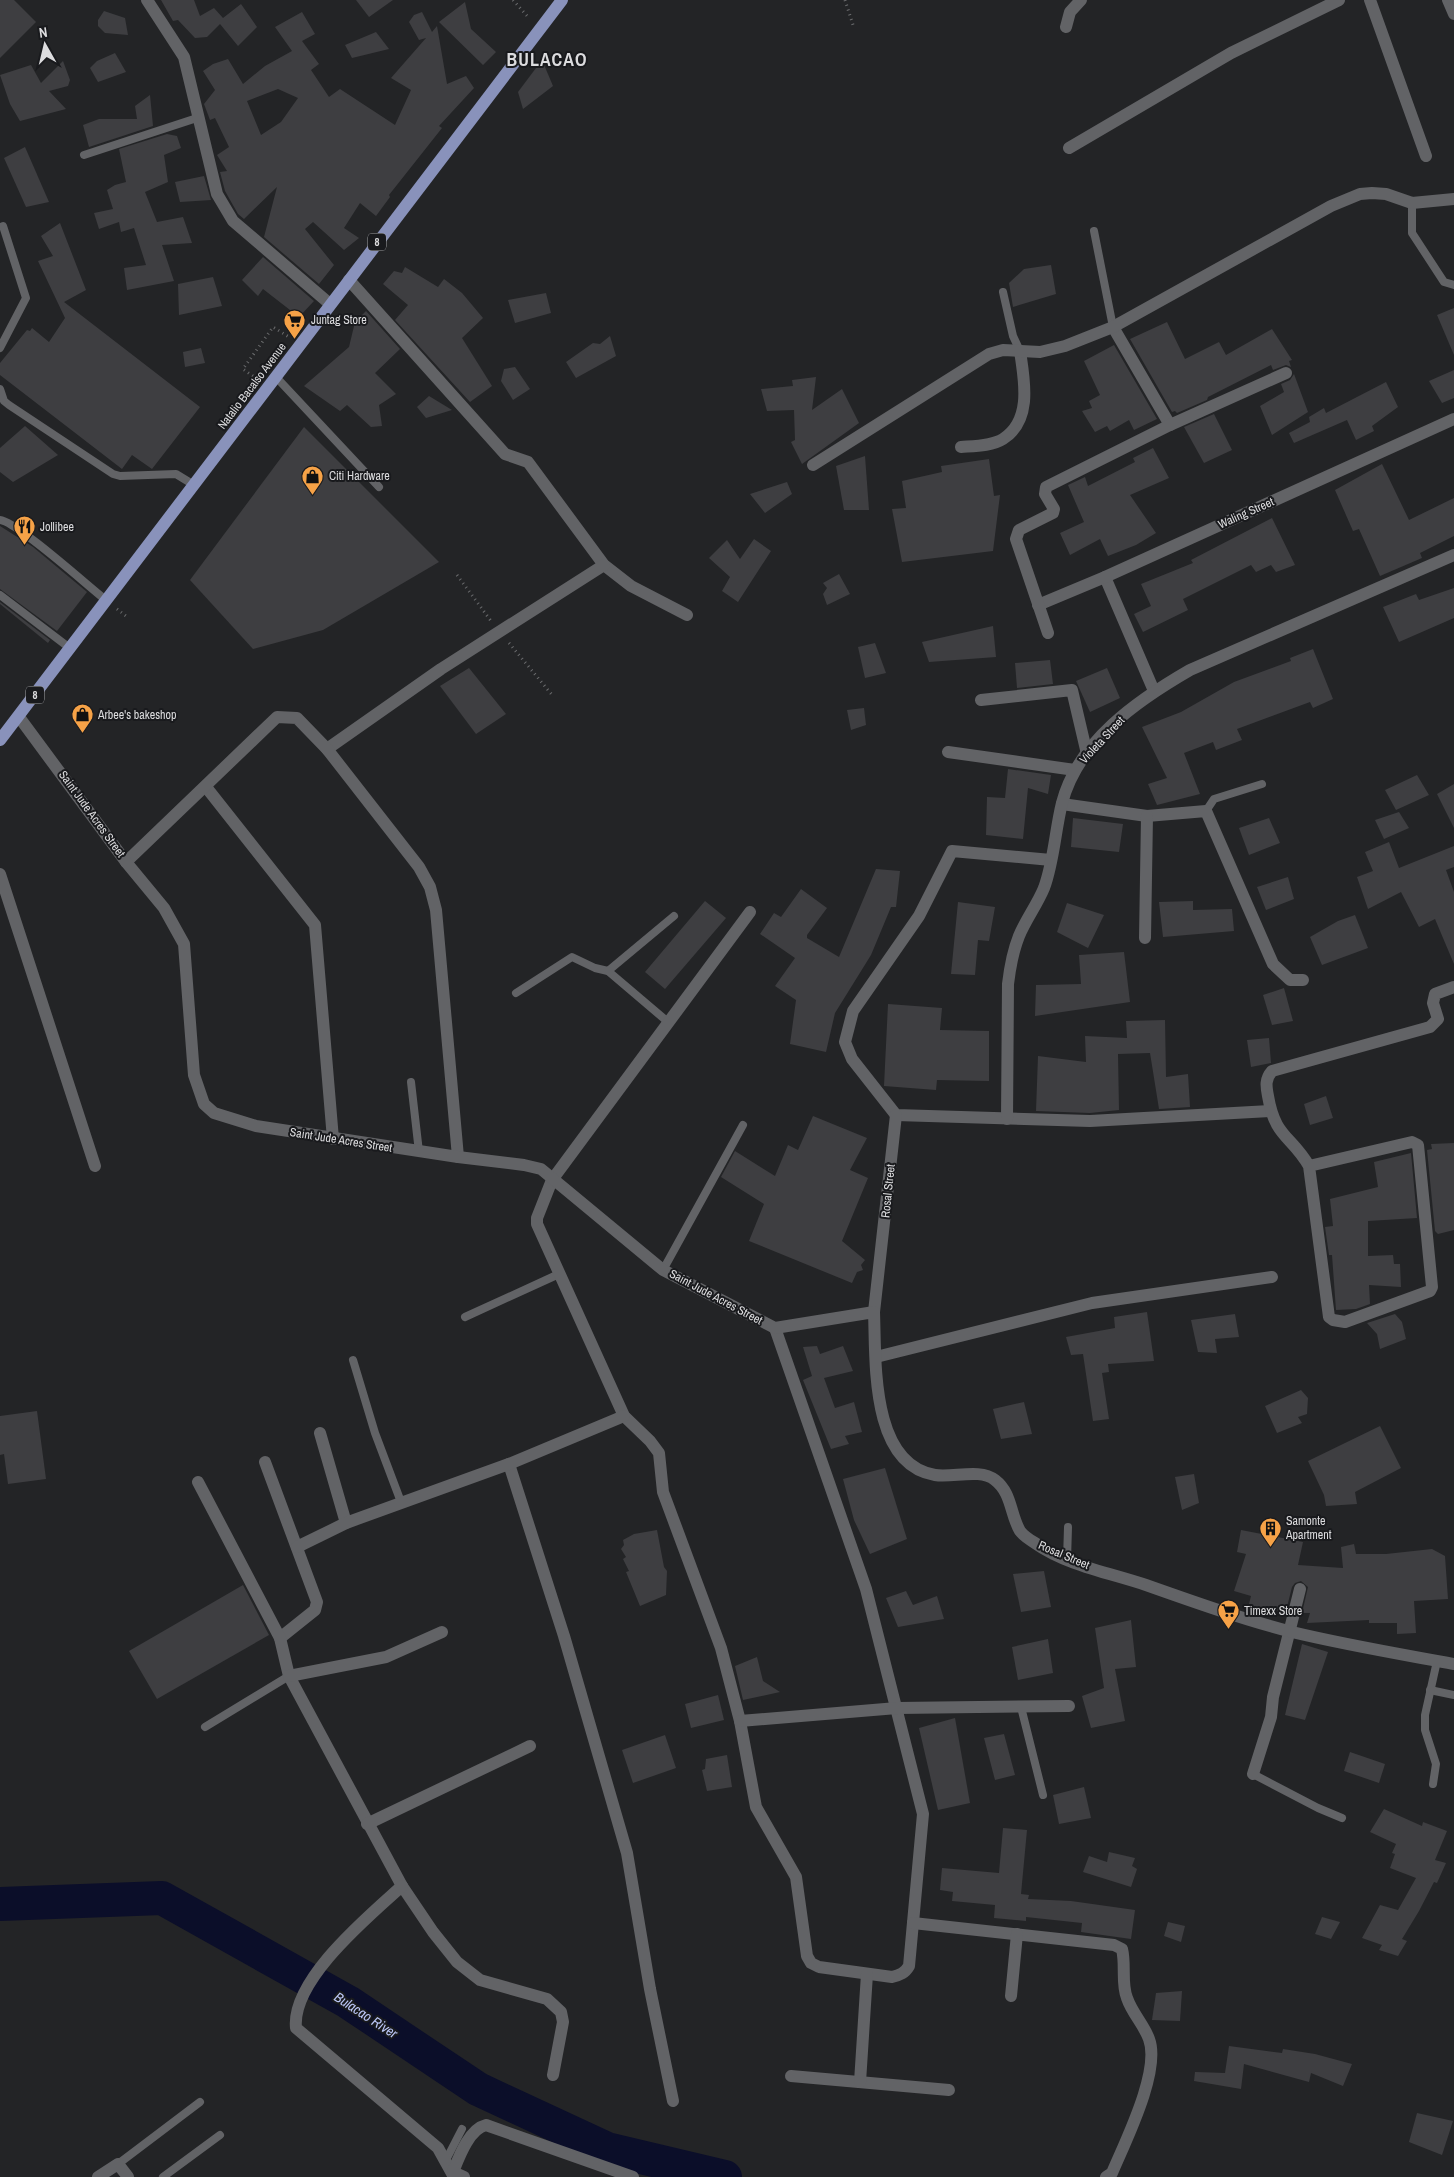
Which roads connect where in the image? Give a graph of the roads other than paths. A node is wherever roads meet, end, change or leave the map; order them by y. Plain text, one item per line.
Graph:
1 (147, 0) edge
2 (562, 0) edge
3 (1081, 0) edge
4 (1339, 0) edge
5 (1370, 0) edge
6 (1448, 0) edge
7 (1454, 13) edge
8 (1066, 28) dead end
9 (201, 117) junction
10 (1069, 148) dead end
11 (84, 155) dead end
12 (1426, 156) dead end
13 (1454, 199) edge
14 (1412, 203) junction
15 (3, 226) dead end
16 (1094, 231) dead end
17 (348, 280) junction
18 (1454, 285) edge
19 (1003, 292) dead end
20 (330, 304) junction
21 (1112, 327) junction
22 (0, 348) edge
23 (1020, 351) junction
24 (1286, 373) dead end
25 (276, 377) junction
26 (0, 389) edge
27 (1454, 419) edge
28 (1170, 425) junction
29 (961, 447) dead end
30 (813, 465) dead end
31 (194, 485) junction
32 (379, 487) dead end
33 (0, 520) edge
34 (1454, 555) edge
35 (604, 565) junction
36 (1105, 577) junction
37 (0, 595) edge
38 (107, 601) junction
39 (1038, 605) junction
40 (687, 615) dead end
41 (1048, 633) dead end
42 (70, 649) junction
43 (1154, 691) junction
44 (981, 700) dead end
45 (19, 717) junction
46 (0, 740) edge
47 (327, 749) junction
48 (948, 752) dead end
49 (1087, 754) junction
50 (1075, 770) junction
51 (1262, 784) dead end
52 (206, 787) junction
53 (1062, 804) junction
54 (1206, 811) junction
55 (1147, 816) junction
56 (1051, 860) junction
57 (126, 862) junction
58 (0, 874) edge
59 (750, 912) dead end
60 (674, 916) dead end
61 (1145, 938) dead end
62 (608, 971) junction
63 (1303, 980) dead end
64 (1454, 987) edge
65 (516, 993) dead end
66 (668, 1022) junction
67 (411, 1082) dead end
68 (1270, 1111) junction
69 (896, 1115) junction
70 (1007, 1119) junction
71 (743, 1125) dead end
72 (333, 1139) junction
73 (419, 1152) junction
74 (458, 1157) junction
75 (95, 1166) dead end
76 (1309, 1166) junction
77 (552, 1180) junction
78 (663, 1270) junction
79 (559, 1274) junction
80 (1272, 1277) dead end
81 (874, 1312) junction
82 (465, 1317) dead end
83 (774, 1328) junction
84 (876, 1358) junction
85 (353, 1360) dead end
86 (624, 1416) junction
87 (320, 1433) dead end
88 (265, 1462) dead end
89 (509, 1464) junction
90 (198, 1482) dead end
91 (401, 1502) junction
92 (346, 1523) junction
93 (1068, 1527) dead end
94 (297, 1547) junction
95 (1067, 1560) junction
96 (1300, 1589) dead end
97 (442, 1632) dead end
98 (1291, 1632) junction
99 (280, 1638) junction
100 (1437, 1661) junction
101 (1454, 1664) edge
102 (289, 1676) junction
103 (1430, 1690) junction
104 (1454, 1696) edge
105 (1069, 1706) dead end
106 (1021, 1707) junction
107 (897, 1708) junction
108 (740, 1721) junction
109 (205, 1727) dead end
110 (530, 1746) dead end
111 (1253, 1774) joint
112 (1433, 1784) dead end
113 (1043, 1794) dead end
114 (1342, 1818) dead end
115 (367, 1824) junction
116 (402, 1886) junction
117 (913, 1924) junction
118 (1017, 1934) junction
119 (866, 1974) junction
120 (1011, 1996) dead end
121 (553, 2075) dead end
122 (791, 2076) dead end
123 (860, 2082) junction
124 (949, 2090) dead end
125 (673, 2101) dead end
126 (200, 2102) dead end
127 (462, 2129) dead end
128 (220, 2135) dead end
129 (446, 2160) junction
130 (118, 2164) junction
131 (457, 2175) edge
132 (98, 2177) edge
133 (128, 2177) edge
134 (163, 2177) edge
135 (633, 2177) edge
136 (1106, 2177) edge

1 - 9 street
2 - 17 main road, Natalio Bacalso Avenue / 8
3 - 8 street
4 - 10 street
5 - 12 street
6 - 7 street
9 - 11 lane
9 - 20 street
13 - 14 street
14 - 18 lane
14 - 21 street
15 - 22 lane
16 - 21 lane
17 - 20 main road, Natalio Bacalso Avenue / 8
17 - 35 street
19 - 23 lane
20 - 25 main road, Natalio Bacalso Avenue / 8
21 - 23 street
21 - 28 street
23 - 29 street
23 - 30 street
24 - 28 street
25 - 31 main road, Natalio Bacalso Avenue / 8
25 - 32 lane
26 - 31 lane
27 - 36 street, Waling Street
28 - 39 street
31 - 38 main road, Natalio Bacalso Avenue / 8
33 - 38 lane
34 - 43 street, Violeta Street
35 - 40 street
35 - 47 street
36 - 39 street, Waling Street
36 - 43 street
37 - 42 lane
38 - 42 main road, Natalio Bacalso Avenue / 8
39 - 41 street
42 - 45 main road, Natalio Bacalso Avenue / 8
43 - 49 street, Violeta Street
44 - 49 street
45 - 46 main road, Natalio Bacalso Avenue / 8
45 - 57 street, Saint Jude Acres Street
47 - 52 street
47 - 74 street
48 - 50 street
49 - 50 street, Violeta Street
50 - 53 street, Violeta Street
51 - 54 lane
52 - 57 street
52 - 72 street
53 - 55 street
53 - 56 street, Violeta Street
54 - 55 street
54 - 63 street
55 - 61 street
56 - 69 street
56 - 70 street, Violeta Street
57 - 72 street, Saint Jude Acres Street
58 - 75 street
59 - 66 street
60 - 62 lane
62 - 65 lane
62 - 66 lane
64 - 68 street
66 - 77 street
67 - 73 lane
68 - 70 street
68 - 76 street
69 - 70 street
69 - 81 street, Rosal Street
71 - 78 lane
72 - 73 street, Saint Jude Acres Street
73 - 74 street, Saint Jude Acres Street
74 - 77 street, Saint Jude Acres Street
76 - 76 street
77 - 78 street, Saint Jude Acres Street
77 - 79 street
78 - 83 street, Saint Jude Acres Street
79 - 82 lane
79 - 86 street
80 - 84 street
81 - 83 street, Saint Jude Acres Street
81 - 84 street, Rosal Street
83 - 107 street
84 - 95 street, Rosal Street
85 - 91 lane
86 - 89 street
86 - 108 street
87 - 92 street
88 - 94 street
89 - 91 street
89 - 125 street
90 - 99 street
91 - 92 street
92 - 94 street
93 - 95 lane
94 - 99 street
95 - 98 street, Rosal Street
96 - 98 street
97 - 102 street
98 - 100 street, Rosal Street
98 - 111 street
99 - 102 street
100 - 101 street, Rosal Street
100 - 103 lane
102 - 109 lane
102 - 115 street
103 - 104 lane
103 - 112 lane
105 - 106 street
106 - 107 street
106 - 113 lane
107 - 108 street
107 - 117 street
108 - 119 street
110 - 115 street
111 - 114 lane
115 - 116 street
116 - 121 street
116 - 129 street
117 - 118 street
117 - 119 street
118 - 120 street
118 - 136 street
119 - 123 street
122 - 123 street
123 - 124 street
126 - 130 lane
127 - 129 lane
128 - 134 lane
129 - 131 street
130 - 132 street
130 - 133 street
131 - 135 street

